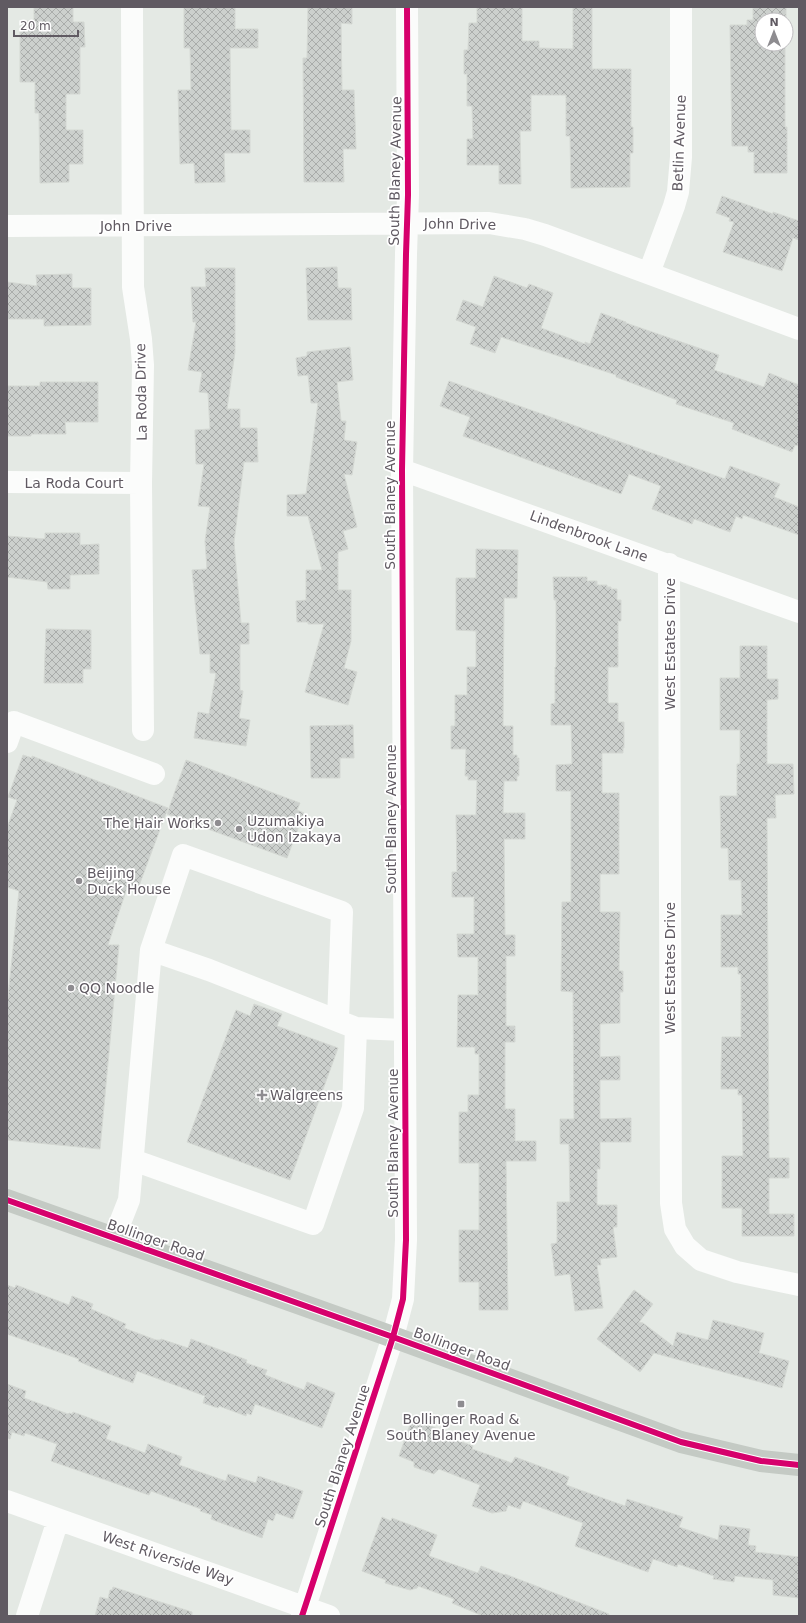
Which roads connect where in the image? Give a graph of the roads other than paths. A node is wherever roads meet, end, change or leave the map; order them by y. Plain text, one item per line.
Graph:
1 (132, 7) edge
2 (408, 7) edge
3 (681, 7) edge
4 (407, 224) junction
5 (7, 226) edge
6 (132, 226) junction
7 (649, 273) junction
8 (799, 329) edge
9 (402, 470) junction
10 (7, 482) edge
11 (141, 483) junction
12 (669, 564) junction
13 (799, 612) edge
14 (143, 730) dead end
15 (7, 742) edge
16 (154, 774) dead end
17 (151, 950) junction
18 (347, 1024) junction
19 (404, 1030) junction
20 (133, 1160) junction
21 (7, 1200) edge
22 (114, 1238) junction
23 (799, 1285) edge
24 (393, 1337) junction
25 (799, 1465) edge
26 (7, 1501) edge
27 (58, 1520) junction
28 (304, 1611) edge
29 (27, 1616) edge
30 (329, 1616) edge

1 - 6 street, La Roda Drive
2 - 4 street, South Blaney Avenue
3 - 7 street, Betlin Avenue
4 - 6 street, John Drive
4 - 7 street, John Drive
4 - 9 street, South Blaney Avenue
5 - 6 street, John Drive
6 - 11 street, La Roda Drive
7 - 8 street, John Drive
9 - 12 street, Lindenbrook Lane
9 - 19 street, South Blaney Avenue
10 - 11 street, La Roda Court
11 - 14 street, La Roda Drive
12 - 13 street, Lindenbrook Lane
12 - 23 street, West Estates Drive
15 - 16 street
17 - 18 street
17 - 18 street
17 - 20 street
18 - 19 street
18 - 20 street
19 - 24 street, South Blaney Avenue
20 - 22 street
21 - 22 main road, Bollinger Road
22 - 24 main road, Bollinger Road
24 - 25 main road, Bollinger Road
24 - 28 street, South Blaney Avenue
26 - 27 street, West Riverside Way
27 - 28 street, West Riverside Way
27 - 29 street
28 - 30 street, West Riverside Way

